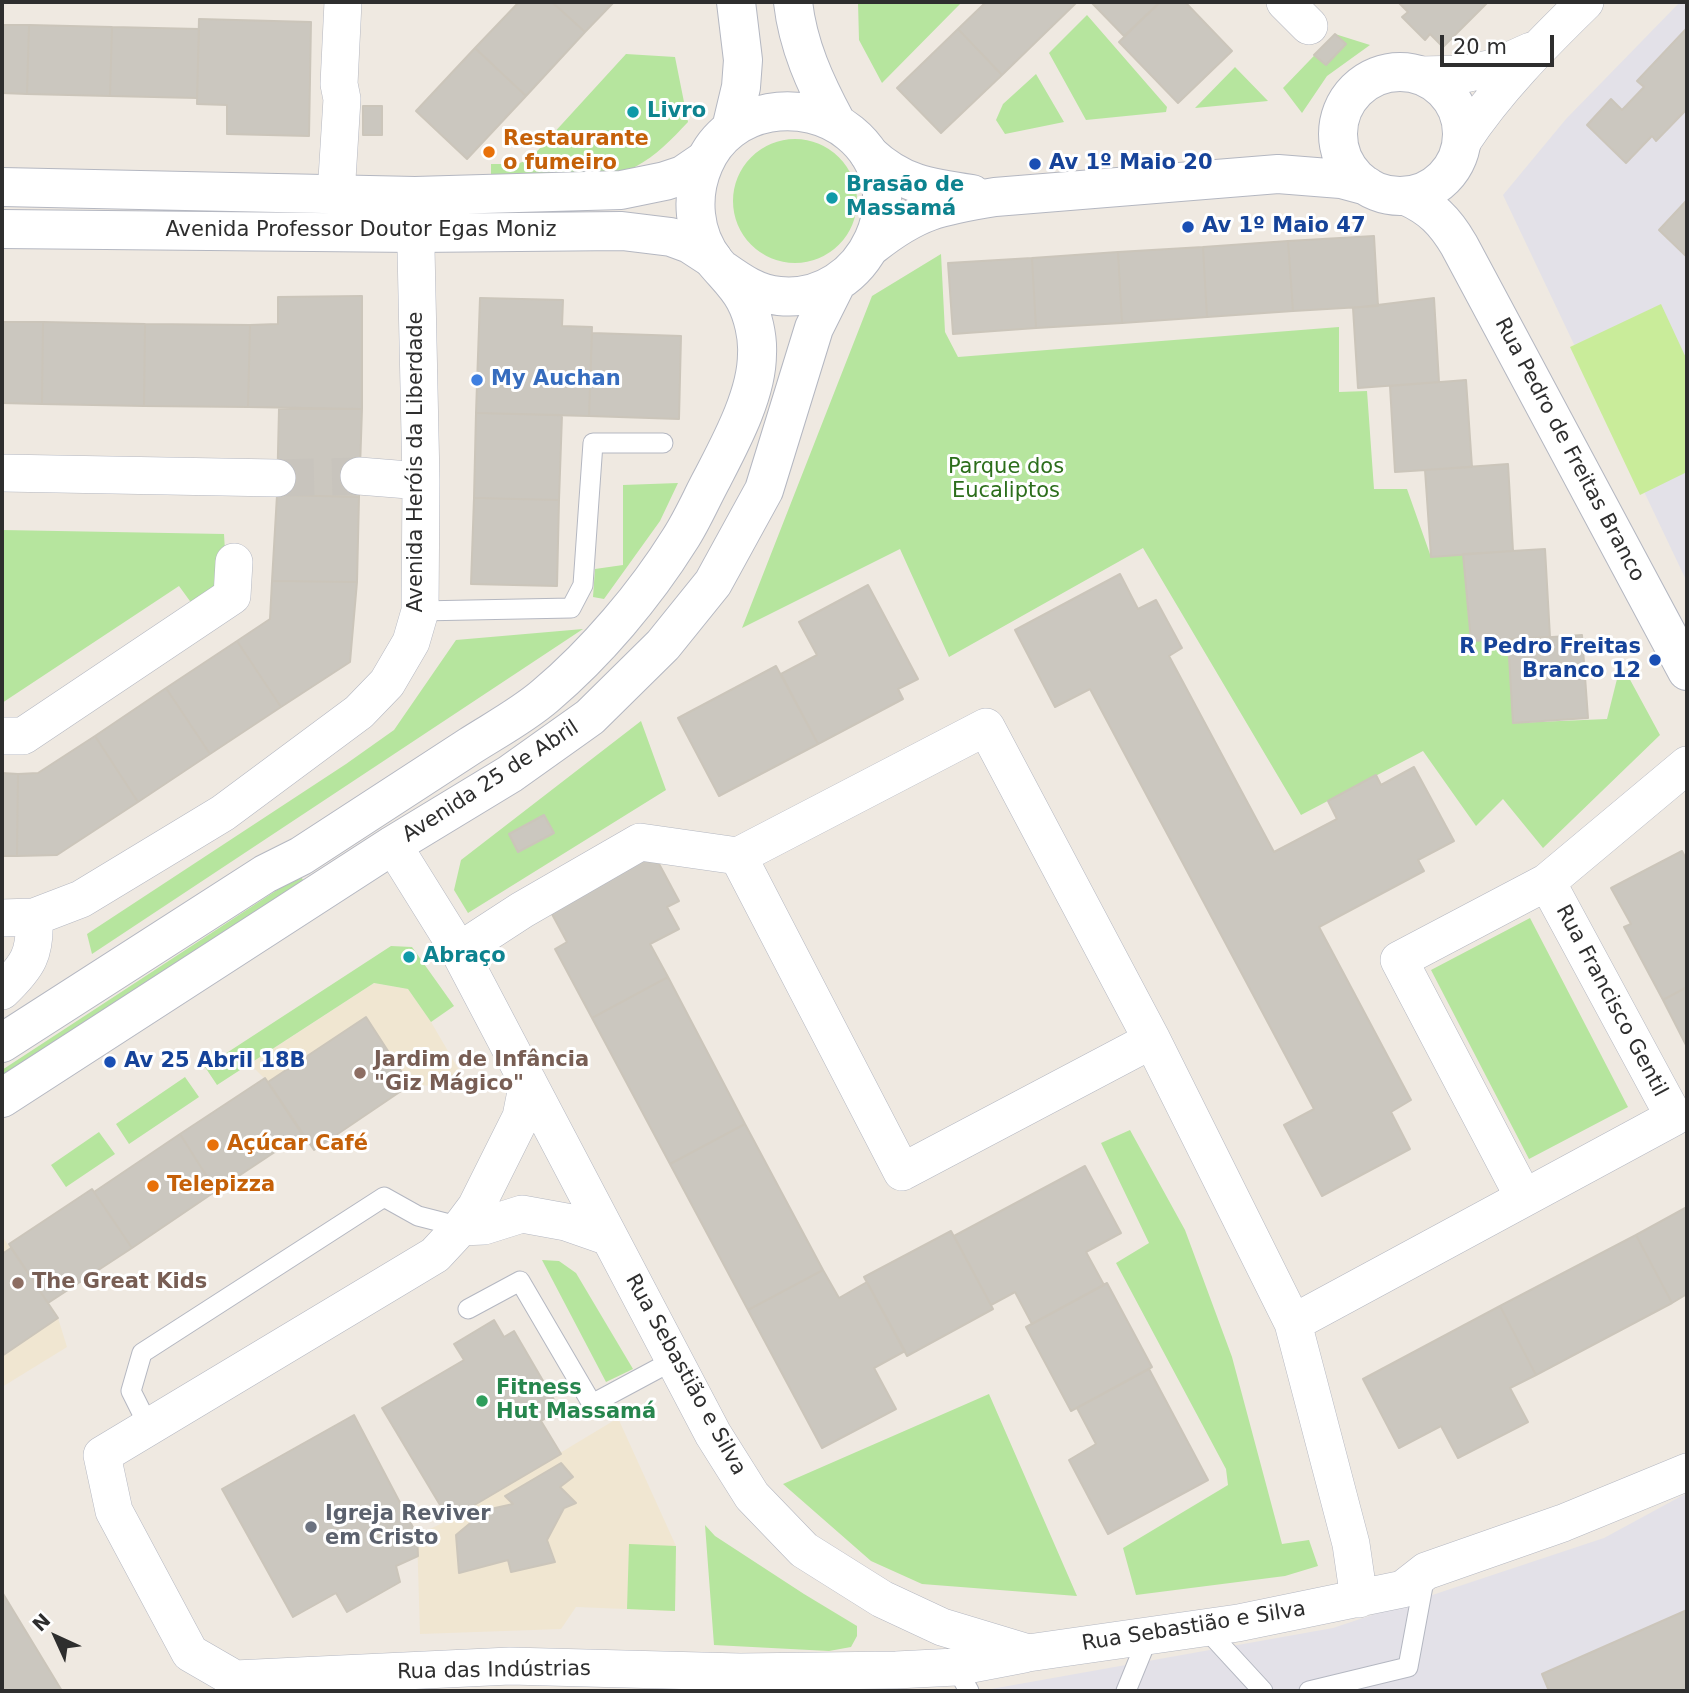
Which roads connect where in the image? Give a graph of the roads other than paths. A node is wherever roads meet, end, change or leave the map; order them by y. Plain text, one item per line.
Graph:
1 (342, 2) edge
2 (736, 2) edge
3 (793, 2) edge
4 (1586, 2) edge
5 (1536, 50) junction
6 (1421, 75) junction
7 (1341, 116) junction
8 (836, 122) junction
9 (732, 129) junction
10 (869, 154) junction
11 (1456, 156) junction
12 (705, 160) junction
13 (1278, 174) junction
14 (1367, 186) junction
15 (2, 187) edge
16 (336, 195) junction
17 (1405, 196) junction
18 (995, 197) junction
19 (415, 215) junction
20 (2, 229) edge
21 (1449, 229) junction
22 (873, 245) junction
23 (718, 265) junction
24 (836, 284) junction
25 (663, 443) dead end
26 (2, 473) edge
27 (359, 476) tunnel mouth
28 (277, 478) tunnel mouth
29 (422, 481) junction
30 (234, 562) dead end
31 (420, 611) junction
32 (1687, 671) edge
33 (2, 736) edge
34 (1687, 765) edge
35 (393, 845) junction
36 (738, 856) junction
37 (1547, 883) junction
38 (18, 917) edge
39 (459, 951) junction
40 (2, 991) edge
41 (1152, 1040) junction
42 (2, 1043) edge
43 (528, 1082) junction
44 (2, 1098) edge
45 (1524, 1198) junction
46 (461, 1227) junction
47 (609, 1237) junction
48 (468, 1309) dead end
49 (1293, 1323) junction
50 (674, 1360) junction
51 (149, 1427) junction
52 (1687, 1472) edge
53 (1426, 1571) junction
54 (1359, 1599) junction
55 (1205, 1628) junction
56 (1148, 1637) junction
57 (1028, 1653) junction
58 (962, 1679) edge
59 (692, 1681) edge
60 (821, 1681) edge
61 (321, 1684) edge
62 (1126, 1691) edge
63 (1263, 1691) edge
64 (1309, 1691) edge

1 - 16 street
2 - 9 main road
3 - 8 main road, Avenida 25 de Abril
4 - 5 street
5 - 6 street
5 - 11 street
6 - 7 main road
6 - 11 main road
7 - 13 main road
7 - 14 main road
8 - 9 main road, Avenida 25 de Abril
8 - 10 main road, Avenida 25 de Abril
9 - 12 main road, Avenida 25 de Abril
10 - 18 main road
10 - 22 main road, Avenida 25 de Abril
11 - 17 main road
11 - 21 main road, Rua Pedro de Freitas Branco
12 - 19 main road, Avenida Professor Doutor Egas Moniz
12 - 23 main road, Avenida 25 de Abril
13 - 14 main road
13 - 18 main road
14 - 17 main road
15 - 16 main road, Avenida Professor Doutor Egas Moniz
16 - 19 main road, Avenida Professor Doutor Egas Moniz
17 - 21 main road, Rua Pedro de Freitas Branco
18 - 22 main road
19 - 20 main road, Avenida Professor Doutor Egas Moniz
19 - 23 main road, Avenida Professor Doutor Egas Moniz
19 - 29 street, Avenida Heróis da Liberdade
21 - 32 main road, Rua Pedro de Freitas Branco
22 - 24 main road, Avenida 25 de Abril
23 - 24 main road, Avenida 25 de Abril
23 - 42 main road, Avenida 25 de Abril
24 - 35 main road, Avenida 25 de Abril
25 - 31 lane
26 - 28 street
27 - 29 street
29 - 31 street, Avenida Heróis da Liberdade
30 - 33 street
31 - 38 street, Avenida Heróis da Liberdade
34 - 37 street, Rua Francisco Gentil
35 - 39 street, Rua Sebastião e Silva
35 - 44 main road, Avenida 25 de Abril
36 - 39 street
36 - 41 street
36 - 41 street
37 - 45 street, Rua Francisco Gentil
37 - 45 street, Rua Francisco Gentil
38 - 40 street
39 - 43 street, Rua Sebastião e Silva
41 - 49 street
43 - 46 street, Rua das Indústrias
43 - 47 street, Rua Sebastião e Silva
45 - 49 street, Rua Francisco Gentil
46 - 47 street
46 - 51 street, Rua das Indústrias
46 - 51 lane
47 - 50 street, Rua Sebastião e Silva
48 - 50 lane
49 - 54 street
50 - 57 street, Rua Sebastião e Silva
51 - 61 street, Rua das Indústrias
52 - 53 street, Rua Sebastião e Silva
53 - 54 street, Rua Sebastião e Silva
53 - 64 lane
54 - 55 street, Rua Sebastião e Silva
55 - 56 street, Rua Sebastião e Silva
55 - 63 lane
56 - 57 street, Rua Sebastião e Silva
56 - 62 lane
57 - 58 street, Rua das Indústrias
58 - 60 street, Rua das Indústrias
59 - 60 street, Rua das Indústrias
59 - 61 street, Rua das Indústrias

